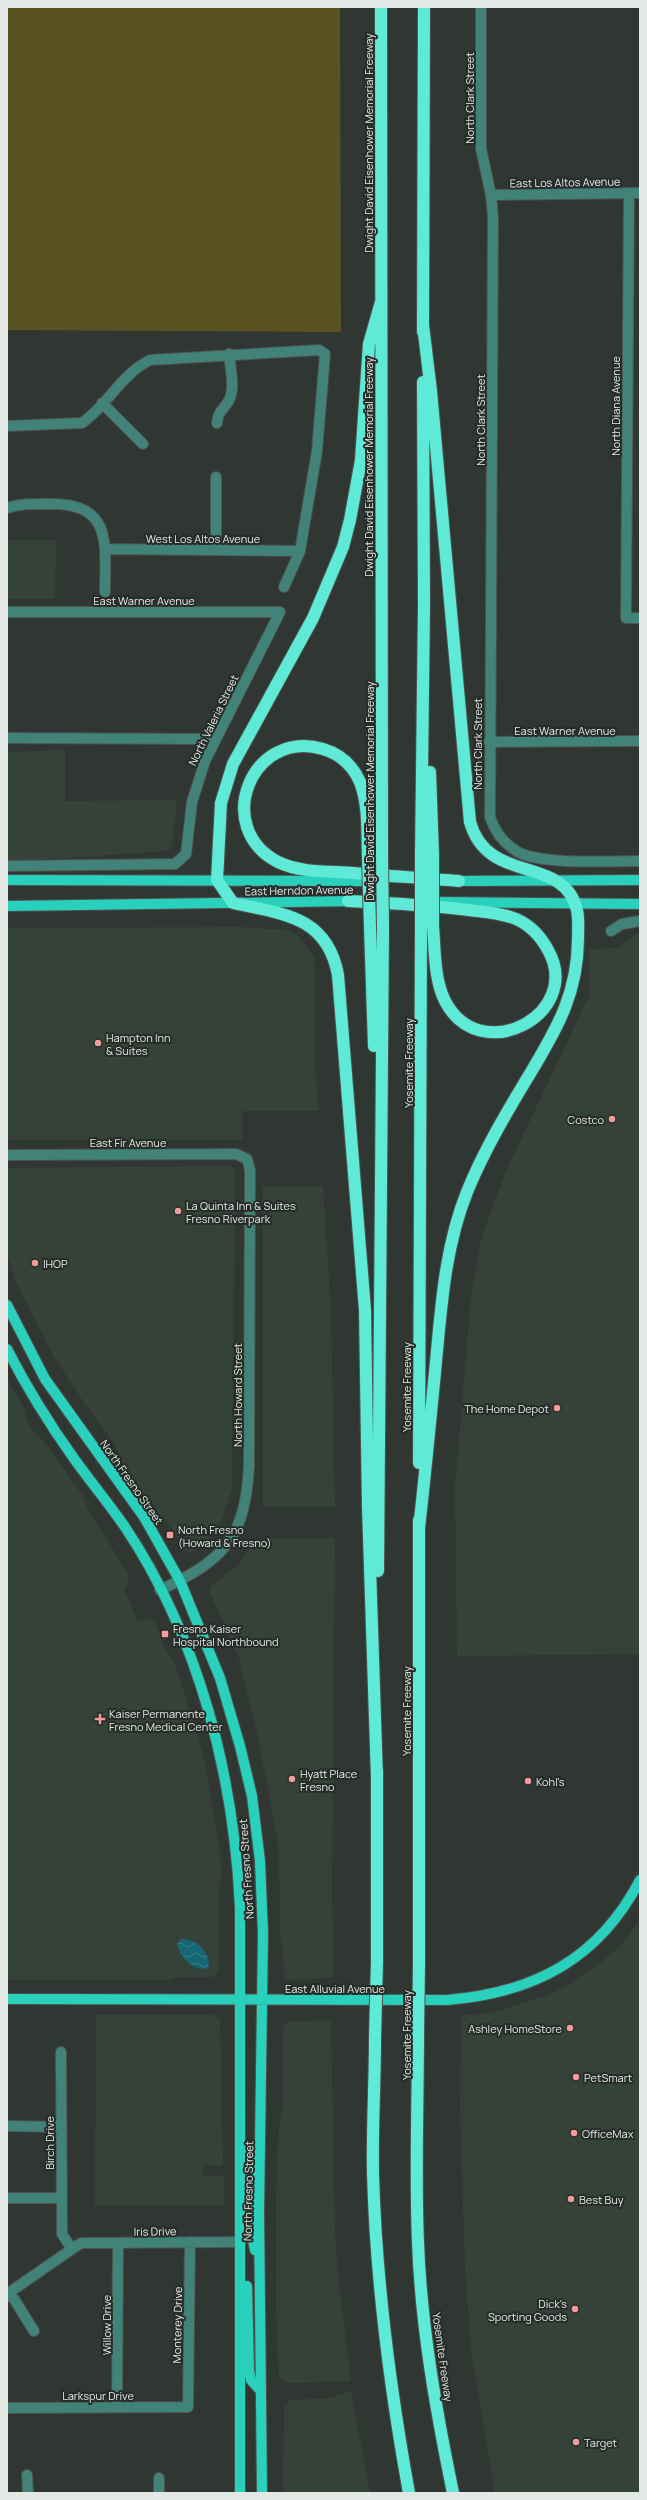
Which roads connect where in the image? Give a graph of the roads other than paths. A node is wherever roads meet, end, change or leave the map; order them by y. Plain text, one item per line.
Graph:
1 (381, 7) edge
2 (424, 7) edge
3 (481, 7) edge
4 (629, 193) junction
5 (640, 193) edge
6 (491, 195) junction
7 (380, 302) junction
8 (423, 324) junction
9 (229, 354) junction
10 (102, 404) junction
11 (217, 423) dead end
12 (9, 424) edge
13 (143, 444) dead end
14 (216, 477) dead end
15 (7, 499) edge
16 (19, 504) junction
17 (7, 508) edge
18 (105, 549) junction
19 (216, 549) junction
20 (300, 551) junction
21 (284, 587) dead end
22 (105, 592) dead end
23 (7, 612) edge
24 (280, 612) joint
25 (640, 618) edge
26 (7, 738) edge
27 (214, 739) junction
28 (640, 741) edge
29 (490, 742) junction
30 (640, 861) edge
31 (7, 866) edge
32 (7, 880) edge
33 (217, 880) junction
34 (555, 880) junction
35 (640, 880) edge
36 (459, 881) junction
37 (348, 901) junction
38 (233, 903) junction
39 (575, 903) junction
40 (640, 904) edge
41 (7, 906) edge
42 (640, 921) edge
43 (427, 926) junction
44 (611, 931) dead end
45 (7, 1155) edge
46 (247, 1159) joint
47 (380, 1218) junction
48 (7, 1305) edge
49 (7, 1349) edge
50 (419, 1528) junction
51 (180, 1581) junction
52 (160, 1590) junction
53 (377, 1778) junction
54 (640, 1880) edge
55 (7, 1999) edge
56 (240, 1999) junction
57 (262, 1999) junction
58 (62, 2052) dead end
59 (7, 2126) edge
60 (61, 2127) junction
61 (240, 2145) junction
62 (7, 2198) edge
63 (61, 2198) junction
64 (190, 2242) junction
65 (241, 2242) junction
66 (118, 2243) junction
67 (72, 2249) junction
68 (260, 2274) junction
69 (7, 2294) edge
70 (34, 2331) dead end
71 (261, 2391) junction
72 (117, 2407) junction
73 (188, 2407) joint
74 (7, 2408) edge
75 (27, 2475) dead end
76 (159, 2478) dead end
77 (28, 2493) edge
78 (159, 2493) edge
79 (240, 2493) edge
80 (262, 2493) edge
81 (409, 2493) edge
82 (452, 2493) edge

1 - 7 highway, Dwight David Eisenhower Memorial Freeway
2 - 8 highway
3 - 6 street, North Clark Street
4 - 5 street, East Los Altos Avenue
4 - 6 street, East Los Altos Avenue
4 - 25 street, North Diana Avenue
6 - 29 street, North Clark Street
7 - 33 highway
7 - 47 highway, Dwight David Eisenhower Memorial Freeway, bridge
8 - 34 highway
8 - 43 highway, bridge
9 - 10 street
9 - 11 street
9 - 20 street
10 - 12 street
10 - 13 street
14 - 19 street
15 - 16 street
16 - 17 street
16 - 18 street
18 - 19 street, West Los Altos Avenue
18 - 22 street
19 - 20 street, West Los Altos Avenue
20 - 21 street
23 - 24 street, East Warner Avenue
24 - 27 street, North Valeria Street
26 - 27 street
27 - 31 street, North Valeria Street
28 - 29 street, East Warner Avenue
29 - 30 street, North Clark Street
32 - 33 main road, East Herndon Avenue
33 - 36 main road, East Herndon Avenue
33 - 38 highway
34 - 35 main road, East Herndon Avenue
34 - 36 main road, East Herndon Avenue
34 - 39 highway
36 - 47 highway, bridge
37 - 38 main road, East Herndon Avenue
37 - 39 main road, East Herndon Avenue
37 - 43 highway
38 - 41 main road, East Herndon Avenue
38 - 53 highway
39 - 40 main road, East Herndon Avenue
39 - 50 highway
42 - 44 street
43 - 50 highway, Yosemite Freeway
45 - 46 street, East Fir Avenue
46 - 51 street, North Howard Street
47 - 53 highway
48 - 51 main road, North Fresno Street
49 - 52 main road, North Fresno Street
50 - 82 highway, Yosemite Freeway, bridge
51 - 52 street, North Howard Street
51 - 57 main road, North Fresno Street
52 - 56 main road, North Fresno Street
53 - 81 highway, bridge
54 - 57 main road, East Alluvial Avenue
55 - 56 main road, East Alluvial Avenue
56 - 57 main road, East Alluvial Avenue
56 - 61 main road, North Fresno Street
57 - 68 main road, North Fresno Street
58 - 60 street, Birch Drive
59 - 60 street
60 - 63 street, Birch Drive
61 - 65 main road, North Fresno Street
61 - 68 main road
62 - 63 street
63 - 67 street, Birch Drive
64 - 65 street, Iris Drive
64 - 66 street, Iris Drive
64 - 73 street, Monterey Drive
65 - 71 main road
65 - 79 main road, North Fresno Street
66 - 67 street, Iris Drive
66 - 72 street, Willow Drive
67 - 69 street, Iris Drive
68 - 71 main road, North Fresno Street
69 - 70 street, Iris Drive
71 - 80 main road, North Fresno Street
72 - 73 street, Larkspur Drive
72 - 74 street, Larkspur Drive
75 - 77 street
76 - 78 street

